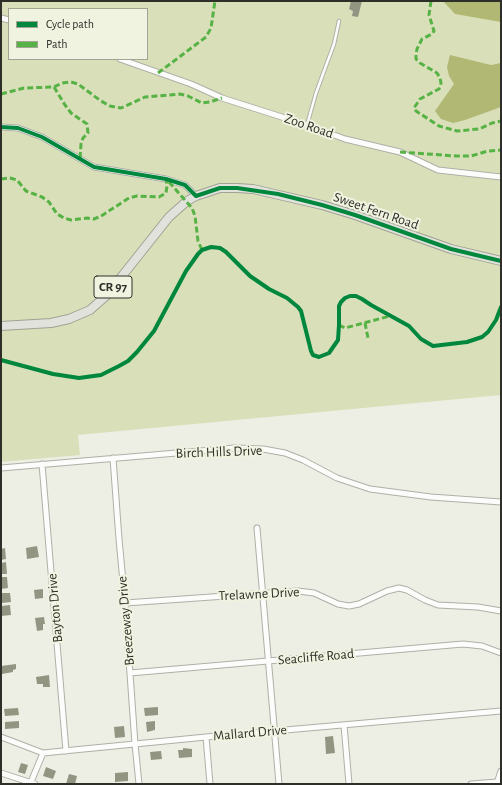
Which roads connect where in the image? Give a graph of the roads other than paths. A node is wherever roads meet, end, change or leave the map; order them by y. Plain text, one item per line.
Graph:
1 (339, 21) dead end
2 (123, 60) edge
3 (307, 125) junction
4 (1, 127) edge
5 (501, 177) edge
6 (196, 196) junction
7 (501, 261) edge
8 (1, 326) edge
9 (113, 458) junction
10 (42, 464) junction
11 (1, 468) edge
12 (501, 502) edge
13 (257, 528) dead end
14 (263, 593) junction
15 (125, 603) junction
16 (501, 612) edge
17 (501, 653) edge
18 (268, 661) junction
19 (130, 673) junction
20 (501, 711) edge
21 (344, 725) junction
22 (275, 730) junction
23 (1, 737) edge
24 (206, 737) junction
25 (135, 744) junction
26 (66, 751) junction
27 (43, 752) junction
28 (501, 771) edge
29 (1, 773) edge
30 (22, 782) edge
31 (498, 782) edge
32 (33, 783) edge
33 (139, 784) edge
34 (210, 784) edge
35 (279, 784) edge
36 (349, 784) edge
37 (470, 784) edge

1 - 3 lane
2 - 3 street, Zoo Road
3 - 5 street, Zoo Road
4 - 6 street
6 - 7 main road, Sweet Fern Road / CR 97
6 - 8 main road, Sweet Fern Road / CR 97
9 - 10 street, Birch Hills Drive
9 - 12 street, Birch Hills Drive
9 - 15 street, Breezeway Drive
10 - 11 street, Birch Hills Drive
10 - 26 street, Bayton Drive
13 - 14 street
14 - 15 street, Trelawne Drive
14 - 16 street, Trelawne Drive
14 - 18 street
15 - 19 street, Breezeway Drive
17 - 18 street, Seacliffe Road
18 - 19 street, Seacliffe Road
18 - 22 street
19 - 25 street, Breezeway Drive
20 - 21 street, Mallard Drive
21 - 22 street, Mallard Drive
21 - 36 street
22 - 24 street, Mallard Drive
22 - 35 street
23 - 27 street, Mallard Drive
24 - 25 street, Mallard Drive
24 - 34 street
25 - 26 street, Mallard Drive
25 - 33 street, Breezeway Drive
26 - 27 street, Mallard Drive
27 - 32 street
28 - 31 street
29 - 30 street
30 - 32 street
31 - 37 street

